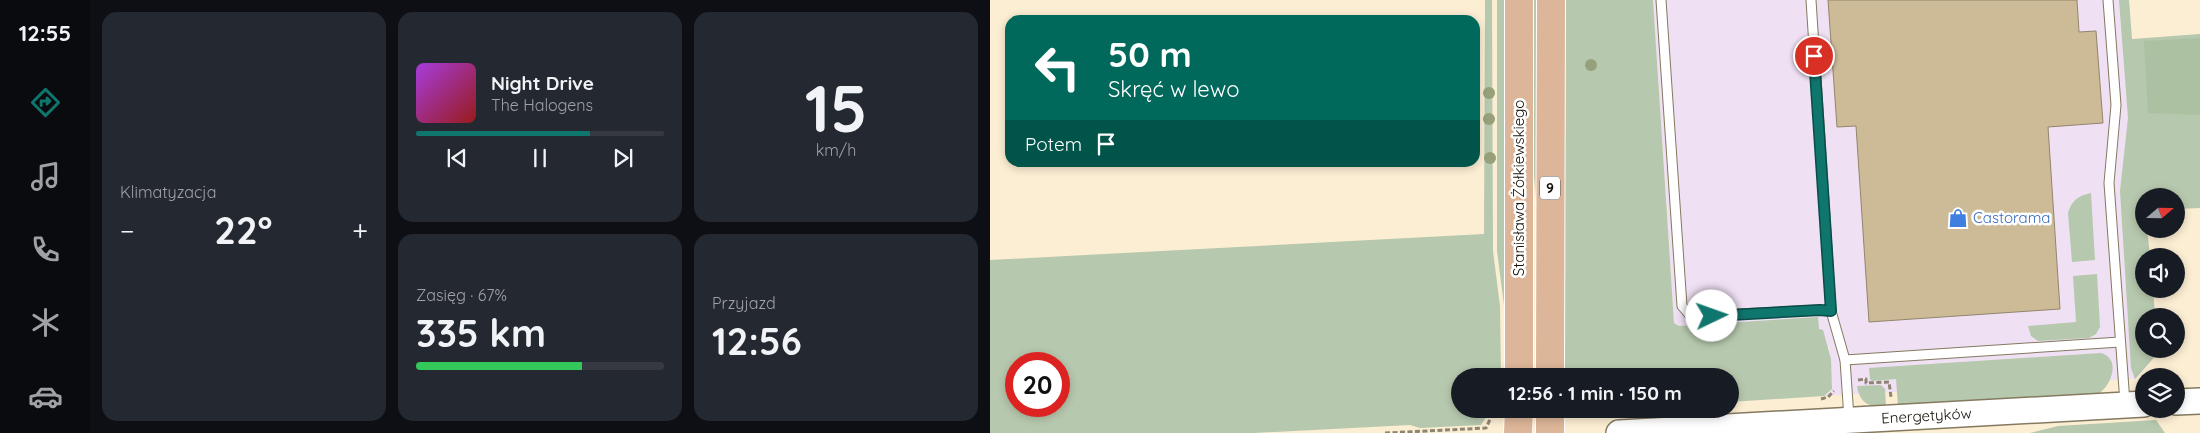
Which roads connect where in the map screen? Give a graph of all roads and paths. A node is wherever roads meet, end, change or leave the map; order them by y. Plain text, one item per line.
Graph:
1 (1519, 0) edge
2 (1551, 0) edge
3 (1661, 0) edge
4 (1811, 0) edge
5 (2108, 0) edge
6 (1831, 311) junction
7 (2120, 342) junction
8 (1845, 360) junction
9 (1519, 368) edge
10 (1550, 368) edge
11 (1847, 380) junction
12 (2200, 401) edge
13 (2185, 402) edge
14 (2134, 405) edge
15 (1491, 418) edge
16 (1519, 418) edge
17 (1550, 418) edge
18 (1892, 419) junction
19 (1850, 420) junction
20 (1622, 421) edge
21 (1384, 433) edge
22 (1518, 433) edge
23 (1550, 433) edge

1 - 9 main road, Stanisława Żółkiewskiego / 9
2 - 10 main road, Stanisława Żółkiewskiego / 9
3 - 6 lane
4 - 6 lane
5 - 7 lane
6 - 8 lane
7 - 8 lane
7 - 14 lane
8 - 11 lane
11 - 18 path
11 - 19 lane
12 - 13 main road
14 - 18 main road, Energetyków
15 - 21 path
16 - 22 main road
17 - 23 main road
18 - 19 main road, Energetyków
19 - 20 main road, Energetyków

